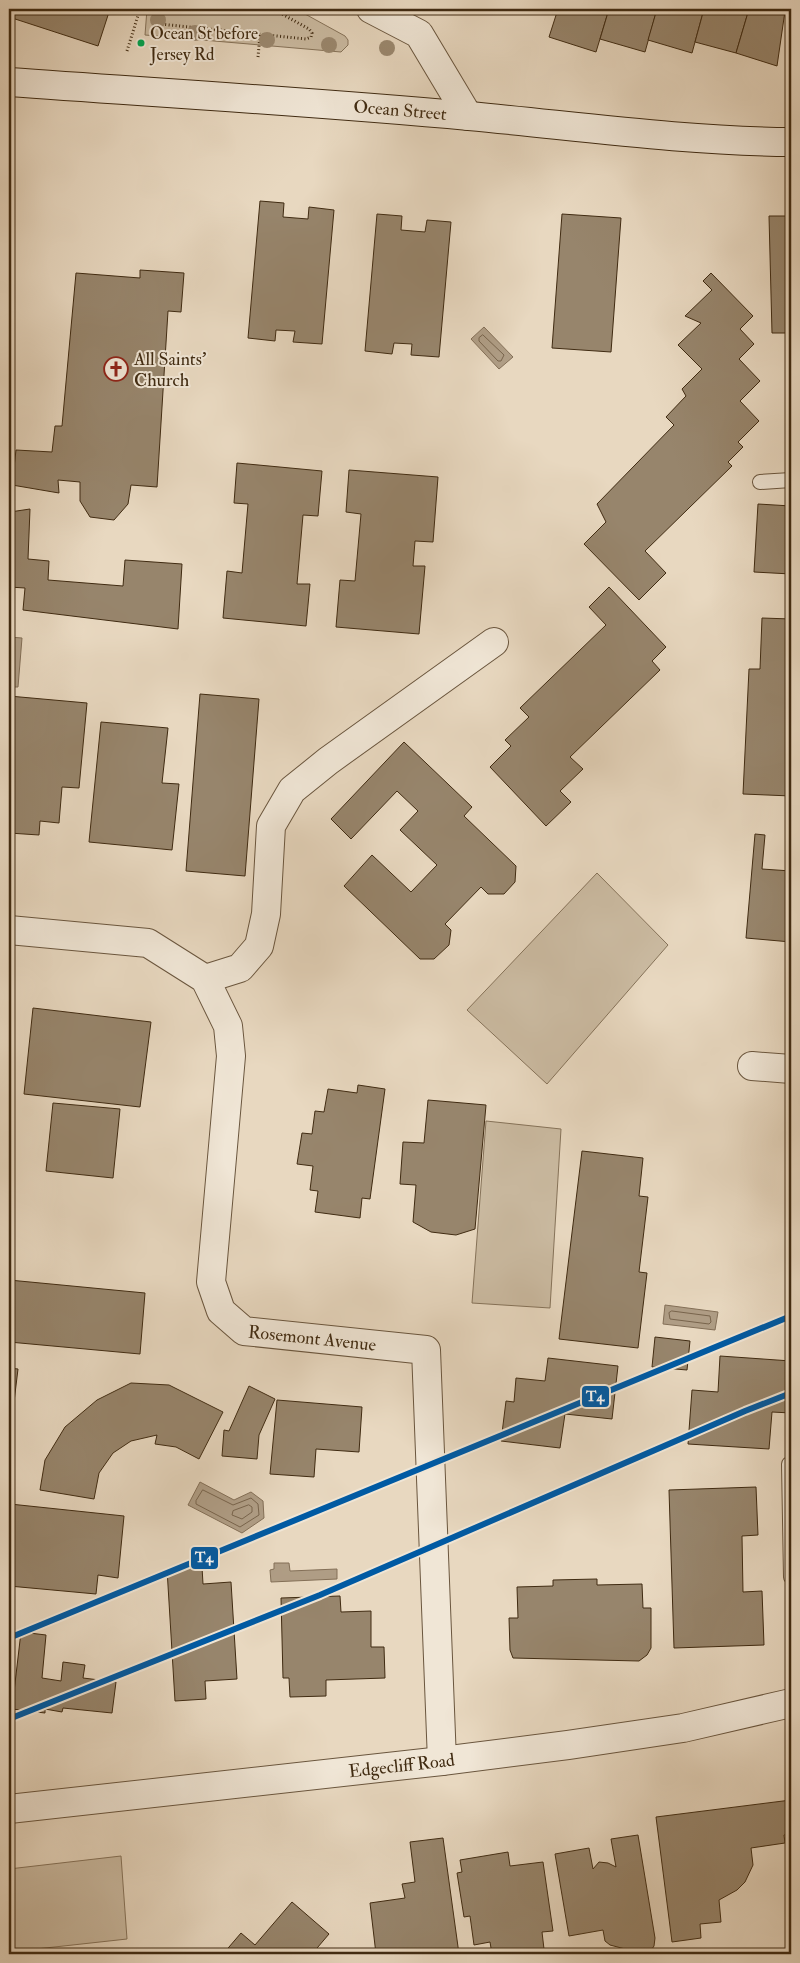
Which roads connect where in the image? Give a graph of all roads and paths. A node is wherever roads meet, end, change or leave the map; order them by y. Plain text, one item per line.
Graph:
1 (140, 9) edge
2 (165, 9) edge
3 (273, 9) edge
4 (371, 9) edge
5 (260, 35) junction
6 (127, 51) dead end
7 (258, 57) dead end
8 (9, 82) edge
9 (468, 116) junction
10 (791, 142) edge
11 (791, 480) edge
12 (760, 482) dead end
13 (494, 642) dead end
14 (9, 930) edge
15 (205, 979) junction
16 (752, 1066) dead end
17 (791, 1070) edge
18 (789, 1464) dead end
19 (791, 1577) edge
20 (791, 1703) edge
21 (442, 1762) junction
22 (9, 1809) edge

1 - 6 path
2 - 5 path
3 - 5 path
4 - 9 street
5 - 7 path
8 - 9 street, Ocean Street
9 - 10 street, Ocean Street
11 - 12 lane
13 - 15 street
14 - 15 street
15 - 21 street, Rosemont Avenue
16 - 17 street
18 - 19 lane
20 - 21 street, Edgecliff Road
21 - 22 street, Edgecliff Road

